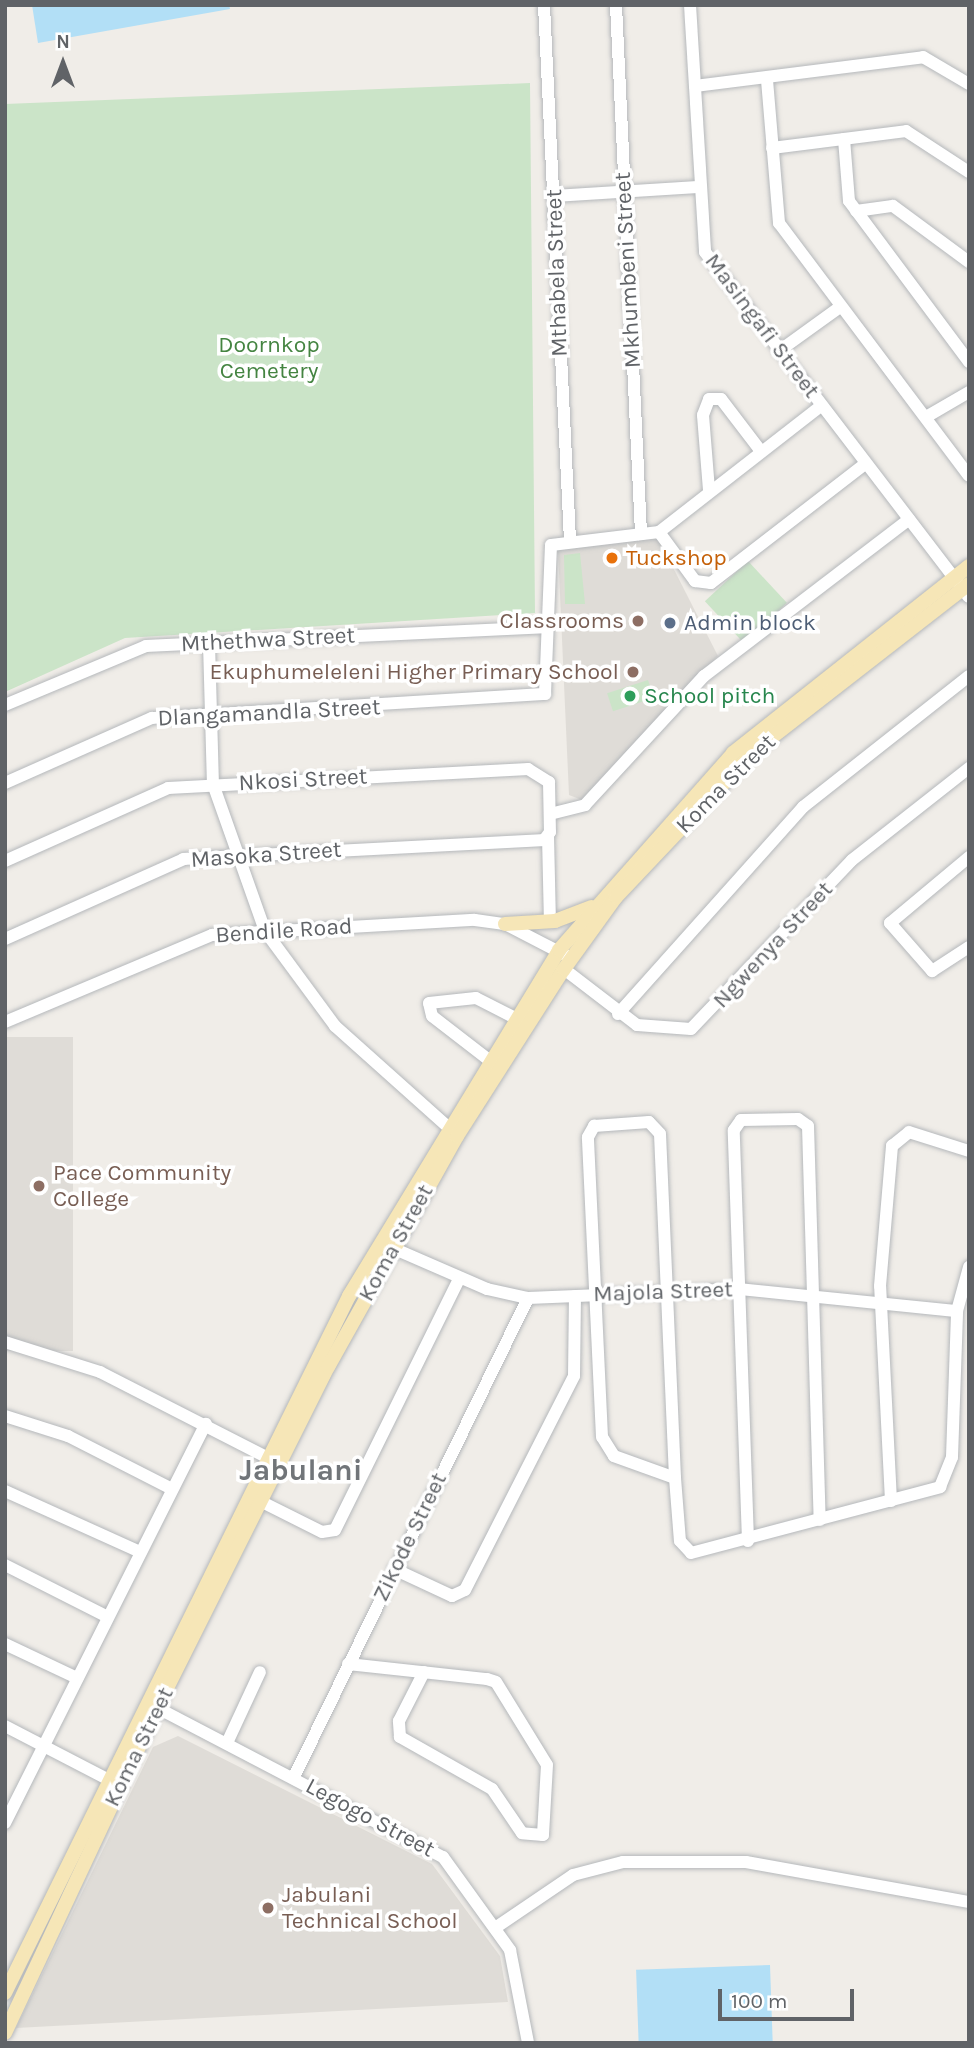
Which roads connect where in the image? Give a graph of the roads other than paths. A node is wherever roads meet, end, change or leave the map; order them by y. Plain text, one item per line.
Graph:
1 (544, 5) edge
2 (616, 5) edge
3 (690, 5) edge
4 (767, 80) junction
5 (969, 84) edge
6 (695, 86) junction
7 (844, 139) junction
8 (772, 148) junction
9 (969, 172) edge
10 (698, 187) junction
11 (625, 191) junction
12 (554, 196) junction
13 (856, 211) junction
14 (969, 262) edge
15 (840, 307) junction
16 (779, 351) junction
17 (969, 362) edge
18 (969, 392) edge
19 (821, 405) junction
20 (926, 417) junction
21 (760, 450) junction
22 (865, 464) junction
23 (968, 474) edge
24 (709, 490) junction
25 (909, 519) junction
26 (659, 532) junction
27 (641, 534) junction
28 (570, 540) junction
29 (969, 566) edge
30 (964, 587) edge
31 (544, 627) junction
32 (209, 643) junction
33 (969, 676) edge
34 (5, 705) edge
35 (211, 714) junction
36 (969, 768) edge
37 (5, 783) edge
38 (213, 784) junction
39 (550, 814) junction
40 (546, 838) junction
41 (235, 853) junction
42 (969, 857) edge
43 (5, 861) edge
44 (595, 905) junction
45 (550, 921) junction
46 (505, 923) junction
47 (265, 931) junction
48 (5, 939) edge
49 (969, 947) edge
50 (559, 950) junction
51 (568, 964) junction
52 (618, 1014) junction
53 (517, 1018) junction
54 (5, 1023) edge
55 (495, 1064) junction
56 (452, 1131) junction
57 (969, 1151) edge
58 (385, 1244) junction
59 (969, 1267) edge
60 (459, 1279) junction
61 (739, 1289) junction
62 (668, 1293) junction
63 (595, 1295) junction
64 (575, 1296) junction
65 (809, 1296) junction
66 (528, 1298) junction
67 (880, 1303) junction
68 (957, 1311) junction
69 (5, 1342) edge
70 (5, 1416) edge
71 (206, 1424) junction
72 (275, 1461) junction
73 (675, 1478) junction
74 (172, 1489) junction
75 (5, 1491) edge
76 (260, 1501) junction
77 (891, 1501) junction
78 (820, 1520) junction
79 (748, 1541) junction
80 (140, 1552) junction
81 (5, 1565) edge
82 (394, 1569) junction
83 (108, 1617) junction
84 (5, 1644) edge
85 (348, 1664) junction
86 (260, 1672) dead end
87 (424, 1672) junction
88 (77, 1678) junction
89 (152, 1705) junction
90 (5, 1726) edge
91 (228, 1743) junction
92 (44, 1746) junction
93 (294, 1777) junction
94 (115, 1783) junction
95 (6, 1822) edge
96 (969, 1902) edge
97 (495, 1928) junction
98 (5, 1993) edge
99 (5, 2033) edge
100 (528, 2043) edge

1 - 12 street, Mthabela Street
2 - 11 street, Mkhumbeni Street
3 - 6 street, Masingafi Street
4 - 5 street
4 - 6 street
4 - 8 street
6 - 10 street, Masingafi Street
7 - 8 street
7 - 9 street
7 - 13 street
8 - 15 street
10 - 11 street
10 - 16 street, Masingafi Street
11 - 12 street
11 - 27 street, Mkhumbeni Street
12 - 28 street, Mthabela Street
13 - 14 street
13 - 17 street
15 - 16 street
15 - 20 street
16 - 19 street, Masingafi Street
18 - 20 street
19 - 21 street
19 - 22 street, Masingafi Street
20 - 23 street
21 - 24 street
21 - 24 street
22 - 25 street, Masingafi Street
22 - 26 street
24 - 26 street
25 - 30 street, Masingafi Street
25 - 39 street
26 - 27 street
27 - 28 street
28 - 31 street
29 - 30 main road, Koma Street
30 - 44 main road, Koma Street
30 - 51 main road, Koma Street
31 - 32 street, Mthethwa Street
31 - 35 street, Dlangamandla Street
32 - 34 street, Mthethwa Street
32 - 35 street
33 - 52 street
35 - 37 street, Dlangamandla Street
35 - 38 street
36 - 52 street, Ngwenya Street
38 - 39 street, Nkosi Street
38 - 41 street
38 - 43 street, Nkosi Street
39 - 40 street, Nkosi Street
40 - 41 street, Masoka Street
40 - 45 street, Nkosi Street
41 - 47 street
41 - 48 street, Masoka Street
42 - 49 street
44 - 45 main road
44 - 50 main road, Koma Street
45 - 46 main road
46 - 47 street, Bendile Road
46 - 50 street, Bendile Road
47 - 54 street, Bendile Road
47 - 56 street
50 - 51 street, Bendile Road
50 - 53 main road, Koma Street
51 - 52 street, Ngwenya Street
51 - 55 main road, Koma Street
53 - 55 main road, Koma Street
53 - 55 street
55 - 56 main road, Koma Street
56 - 58 main road, Koma Street
57 - 67 street
58 - 60 street, Majola Street
58 - 72 main road, Koma Street
59 - 68 street
60 - 66 street, Majola Street
60 - 76 street
61 - 62 street, Majola Street
61 - 65 street, Majola Street
61 - 65 street
61 - 79 street
62 - 63 street, Majola Street
62 - 63 street
62 - 73 street
63 - 64 street, Majola Street
63 - 73 street
64 - 66 street, Majola Street
64 - 82 street
65 - 67 street, Majola Street
65 - 78 street
66 - 82 street, Zikode Street
67 - 68 street, Majola Street
67 - 77 street
68 - 77 street
69 - 71 street
70 - 74 street
71 - 72 street
71 - 74 street
72 - 76 main road, Koma Street
72 - 89 main road, Koma Street
73 - 79 street
74 - 80 street
75 - 80 street
76 - 89 main road, Koma Street
77 - 78 street
78 - 79 street
80 - 83 street
81 - 83 street
82 - 85 street, Zikode Street
83 - 88 street
84 - 88 street
85 - 87 street
85 - 93 street, Zikode Street
86 - 91 street
87 - 87 street
88 - 92 street
89 - 91 street, Legogo Street
89 - 94 main road, Koma Street
90 - 92 street
91 - 93 street, Legogo Street
92 - 94 street
92 - 95 street
93 - 97 street, Legogo Street
94 - 98 main road, Koma Street
94 - 99 main road, Koma Street
96 - 97 street
97 - 100 street, Legogo Street

